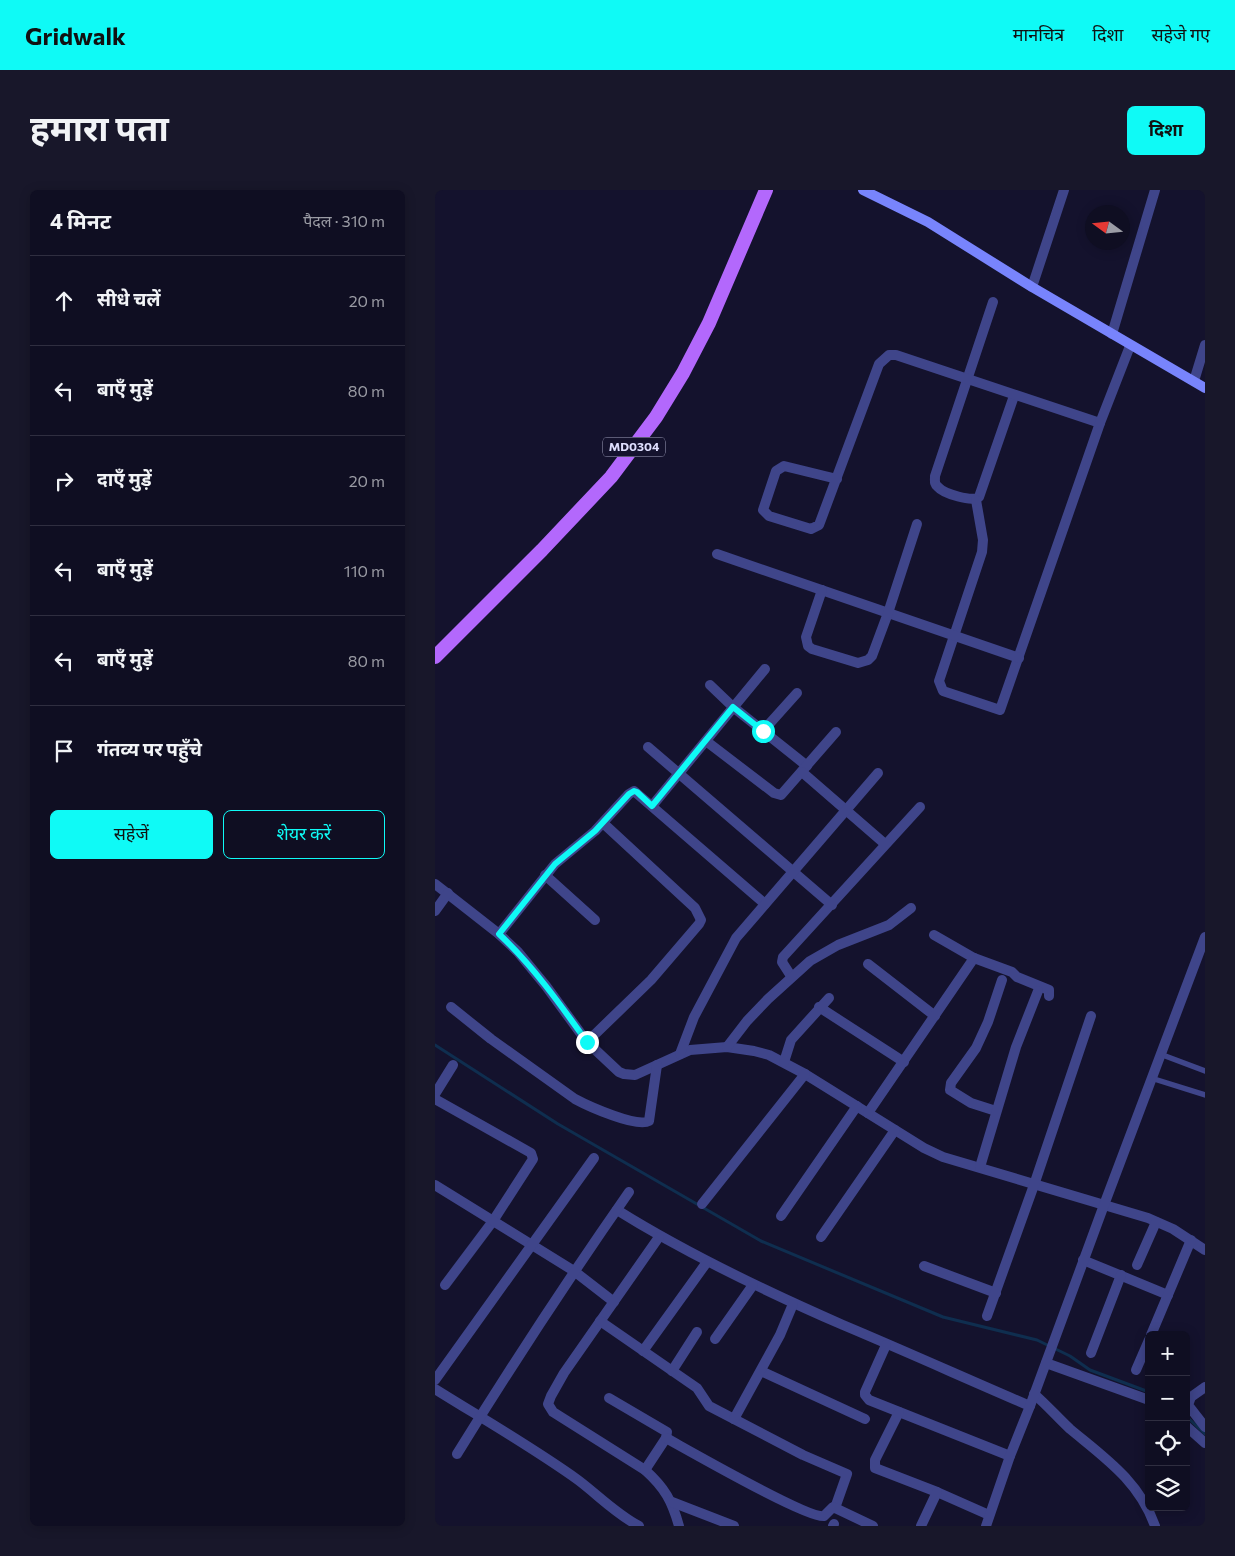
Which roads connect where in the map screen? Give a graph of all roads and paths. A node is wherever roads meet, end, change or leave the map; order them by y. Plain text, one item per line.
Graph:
1 (765, 190) edge
2 (863, 190) edge
3 (1064, 190) edge
4 (1155, 190) edge
5 (877, 193) edge
6 (1032, 287) junction
7 (993, 302) dead end
8 (1112, 334) junction
9 (1205, 344) edge
10 (1130, 346) junction
11 (966, 380) junction
12 (1194, 382) junction
13 (1205, 388) edge
14 (1014, 396) junction
15 (1101, 423) junction
16 (837, 479) junction
17 (976, 500) junction
18 (917, 524) dead end
19 (717, 554) dead end
20 (822, 590) junction
21 (888, 613) junction
22 (954, 636) junction
23 (435, 657) edge
24 (1019, 658) junction
25 (765, 669) dead end
26 (709, 685) dead end
27 (797, 693) dead end
28 (733, 707) junction
29 (763, 731) junction
30 (836, 732) dead end
31 (706, 741) junction
32 (648, 747) dead end
33 (805, 769) junction
34 (878, 773) dead end
35 (679, 774) junction
36 (652, 806) junction
37 (920, 807) dead end
38 (846, 811) junction
39 (603, 823) junction
40 (885, 844) junction
41 (793, 871) junction
42 (545, 875) junction
43 (435, 884) edge
44 (448, 893) junction
45 (765, 904) junction
46 (832, 904) junction
47 (911, 908) dead end
48 (435, 911) edge
49 (595, 920) dead end
50 (499, 934) junction
51 (934, 935) dead end
52 (1205, 937) edge
53 (974, 958) junction
54 (868, 964) dead end
55 (791, 976) junction
56 (1002, 980) dead end
57 (1039, 991) dead end
58 (1049, 996) dead end
59 (829, 998) dead end
60 (451, 1007) dead end
61 (819, 1007) junction
62 (935, 1016) junction
63 (1091, 1016) dead end
64 (587, 1042) junction
65 (727, 1047) junction
66 (680, 1054) junction
67 (1161, 1054) junction
68 (784, 1062) junction
69 (904, 1062) junction
70 (453, 1065) dead end
71 (657, 1065) junction
72 (1205, 1071) edge
73 (805, 1074) junction
74 (1151, 1078) junction
75 (435, 1094) edge
76 (1205, 1095) edge
77 (435, 1099) edge
78 (857, 1106) junction
79 (996, 1111) junction
80 (868, 1113) junction
81 (895, 1130) junction
82 (594, 1158) dead end
83 (980, 1167) junction
84 (435, 1185) edge
85 (1034, 1185) junction
86 (629, 1192) dead end
87 (702, 1204) dead end
88 (1104, 1205) junction
89 (617, 1210) junction
90 (781, 1216) dead end
91 (493, 1221) junction
92 (1156, 1222) junction
93 (659, 1236) junction
94 (821, 1236) dead end
95 (1191, 1240) junction
96 (531, 1245) junction
97 (1205, 1250) edge
98 (1083, 1260) junction
99 (707, 1262) junction
100 (1137, 1265) dead end
101 (924, 1266) dead end
102 (574, 1271) junction
103 (1121, 1275) junction
104 (445, 1285) dead end
105 (753, 1285) junction
106 (996, 1293) junction
107 (1168, 1294) junction
108 (614, 1302) junction
109 (793, 1304) junction
110 (987, 1316) dead end
111 (600, 1321) junction
112 (1153, 1331) edge
113 (697, 1332) dead end
114 (715, 1339) dead end
115 (887, 1345) junction
116 (1145, 1349) edge
117 (643, 1351) junction
118 (1091, 1353) dead end
119 (1046, 1363) junction
120 (1136, 1370) dead end
121 (671, 1371) junction
122 (761, 1371) junction
123 (435, 1380) edge
124 (1205, 1387) edge
125 (435, 1390) edge
126 (1034, 1394) junction
127 (609, 1398) dead end
128 (1145, 1399) edge
129 (1030, 1406) junction
130 (899, 1412) junction
131 (480, 1417) junction
132 (734, 1419) junction
133 (865, 1419) dead end
134 (1205, 1427) edge
135 (1190, 1430) edge
136 (666, 1438) junction
137 (1205, 1443) edge
138 (457, 1454) dead end
139 (1010, 1456) junction
140 (645, 1470) junction
141 (937, 1492) junction
142 (672, 1502) junction
143 (835, 1508) junction
144 (989, 1515) junction
145 (639, 1526) edge
146 (679, 1526) edge
147 (734, 1526) edge
148 (873, 1526) edge
149 (921, 1526) edge
150 (986, 1526) edge
151 (1155, 1526) edge

1 - 23 main road, MD0304
2 - 5 main road
3 - 6 street
4 - 8 street
5 - 6 main road
6 - 8 main road
7 - 11 street
8 - 10 main road
9 - 12 street
10 - 12 main road
10 - 15 street
11 - 14 street
11 - 16 street
11 - 17 street
12 - 13 main road
14 - 15 street
14 - 17 street
15 - 24 street
16 - 16 street
17 - 22 street
18 - 21 street
19 - 20 street
20 - 21 street
20 - 21 street
21 - 22 street
22 - 24 street
22 - 24 street
25 - 28 street
26 - 28 street
27 - 29 street
28 - 29 street
28 - 31 street
29 - 33 street
30 - 33 street
31 - 33 street
31 - 35 street
32 - 35 street
33 - 38 street
34 - 38 street
35 - 36 street
35 - 41 street
36 - 39 street
36 - 45 street
37 - 40 street
38 - 40 street
38 - 41 street
39 - 42 street
39 - 64 street
40 - 46 street
41 - 45 street
41 - 46 street
42 - 49 street
42 - 50 street
43 - 44 street
44 - 48 street
44 - 50 street
45 - 66 street
46 - 55 street
47 - 55 street
50 - 64 street
51 - 53 street
52 - 67 street
53 - 58 street
53 - 62 street
54 - 62 street
55 - 65 street
56 - 79 street
57 - 79 street
59 - 61 street
60 - 71 street
61 - 68 street
61 - 69 street
62 - 69 street
63 - 85 street
64 - 71 street
65 - 66 street
65 - 68 street
66 - 71 street
67 - 72 lane
67 - 74 street
68 - 73 street
69 - 80 street
70 - 75 street
73 - 78 street
73 - 87 street
74 - 76 lane
74 - 88 street
77 - 91 street
78 - 80 street
78 - 90 street
79 - 83 street
80 - 81 street
81 - 83 street
81 - 94 street
82 - 96 street
83 - 85 street
84 - 91 street
85 - 88 street
85 - 106 street
86 - 89 street
88 - 92 street
88 - 98 street
89 - 93 street
89 - 102 street
91 - 96 street
91 - 104 street
92 - 95 street
92 - 100 street
93 - 99 street
93 - 108 street
95 - 97 street
95 - 107 street
96 - 102 street
96 - 123 street
98 - 103 street
98 - 119 street
99 - 105 street
99 - 117 street
101 - 106 street
102 - 108 street
102 - 131 street
103 - 107 street
103 - 118 street
105 - 109 street
105 - 114 street
106 - 110 street
107 - 112 street
108 - 111 street
109 - 115 street
109 - 122 street
111 - 117 street
111 - 140 street
113 - 121 street
115 - 129 street
115 - 130 street
116 - 120 street
117 - 121 street
119 - 126 street
119 - 128 street
121 - 132 street
122 - 132 street
122 - 133 street
124 - 134 street
125 - 131 street
126 - 129 street
126 - 151 street
127 - 136 street
129 - 139 street
130 - 139 street
130 - 141 street
131 - 138 street
131 - 145 street
132 - 143 street
135 - 137 street
136 - 140 street
136 - 143 street
139 - 144 street
140 - 142 street
141 - 144 street
141 - 149 street
142 - 146 street
142 - 147 street
143 - 148 street
144 - 150 street

